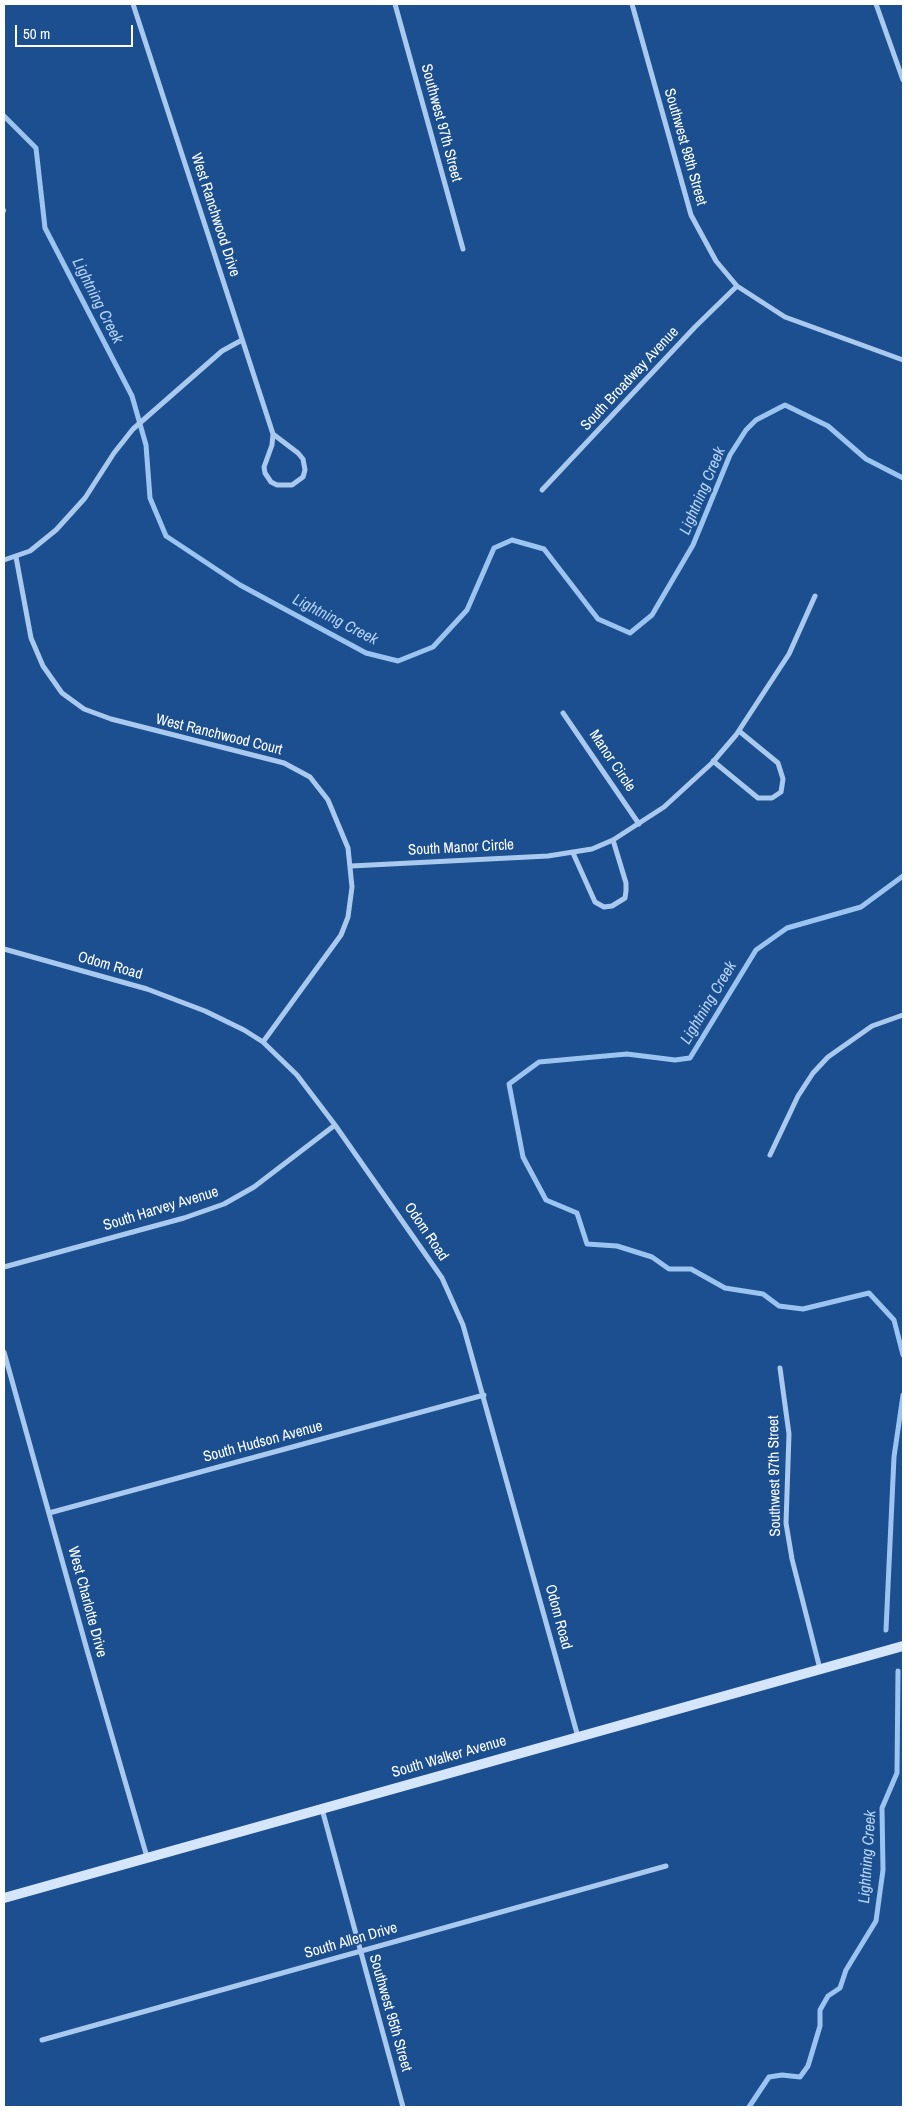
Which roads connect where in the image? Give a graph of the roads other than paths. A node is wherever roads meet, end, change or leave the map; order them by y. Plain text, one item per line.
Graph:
1 (133, 4) edge
2 (395, 4) edge
3 (632, 4) edge
4 (876, 4) edge
5 (903, 80) edge
6 (463, 249) dead end
7 (737, 286) junction
8 (242, 340) junction
9 (903, 360) edge
10 (273, 434) junction
11 (542, 490) dead end
12 (16, 557) junction
13 (4, 560) edge
14 (815, 596) dead end
15 (563, 713) dead end
16 (739, 731) junction
17 (713, 762) junction
18 (639, 824) junction
19 (613, 840) junction
20 (574, 853) junction
21 (351, 866) junction
22 (4, 949) edge
23 (903, 1015) edge
24 (264, 1042) junction
25 (335, 1126) junction
26 (770, 1155) dead end
27 (4, 1267) edge
28 (4, 1352) edge
29 (780, 1368) dead end
30 (484, 1395) junction
31 (49, 1513) junction
32 (903, 1646) edge
33 (820, 1669) junction
34 (578, 1737) junction
35 (322, 1809) junction
36 (147, 1857) junction
37 (666, 1866) dead end
38 (4, 1898) edge
39 (360, 1952) junction
40 (42, 2040) dead end
41 (403, 2107) edge

1 - 8 street, West Ranchwood Drive
2 - 6 street, Southwest 97th Street
3 - 7 street, Southwest 98th Street
4 - 5 street
7 - 9 street, Southwest 98th Street
7 - 11 street, South Broadway Avenue
8 - 10 street, West Ranchwood Drive
8 - 12 street
10 - 10 street
12 - 13 street
12 - 21 street, West Ranchwood Court
14 - 16 street, South Manor Circle
15 - 18 street, Manor Circle
16 - 17 street, South Manor Circle
16 - 17 street
17 - 18 street, South Manor Circle
18 - 19 street, South Manor Circle
19 - 20 street, South Manor Circle
19 - 20 street
20 - 21 street, South Manor Circle
21 - 24 street, West Ranchwood Court
22 - 24 street, Odom Road
23 - 26 street
24 - 25 street, Odom Road
25 - 27 street, South Harvey Avenue
25 - 30 street, Odom Road
28 - 31 street, West Charlotte Drive
29 - 33 street, Southwest 97th Street
30 - 31 street, South Hudson Avenue
30 - 34 street, Odom Road
31 - 36 street, West Charlotte Drive
32 - 33 main road, South Walker Avenue
33 - 34 main road, South Walker Avenue
34 - 35 main road, South Walker Avenue
35 - 36 main road, South Walker Avenue
35 - 39 street, Southwest 95th Street
36 - 38 main road, South Walker Avenue
37 - 39 street, South Allen Drive
39 - 40 street, South Allen Drive
39 - 41 street, Southwest 95th Street

